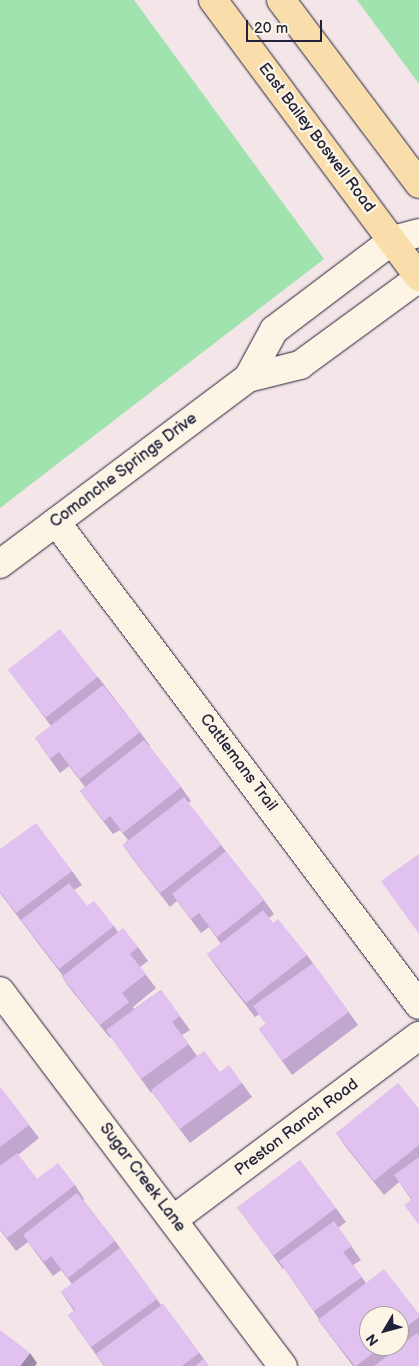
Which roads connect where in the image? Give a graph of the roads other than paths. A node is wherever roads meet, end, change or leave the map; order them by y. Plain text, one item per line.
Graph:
1 (213, 0) edge
2 (281, 0) edge
3 (419, 184) edge
4 (419, 233) edge
5 (393, 240) junction
6 (419, 278) edge
7 (248, 378) junction
8 (56, 522) junction
9 (0, 564) edge
10 (0, 991) edge
11 (419, 1005) edge
12 (419, 1036) edge
13 (174, 1219) junction
14 (283, 1366) edge

1 - 5 main road, East Bailey Boswell Road
2 - 3 main road
4 - 5 street, Comanche Springs Drive
5 - 6 main road, East Bailey Boswell Road
5 - 7 street, Comanche Springs Drive
6 - 7 street, Comanche Springs Drive
7 - 8 street, Comanche Springs Drive
8 - 9 street, Comanche Springs Drive
8 - 11 street, Cattlemans Trail
10 - 13 street, Sugar Creek Lane
12 - 13 street, Preston Ranch Road
13 - 14 street, Sugar Creek Lane

